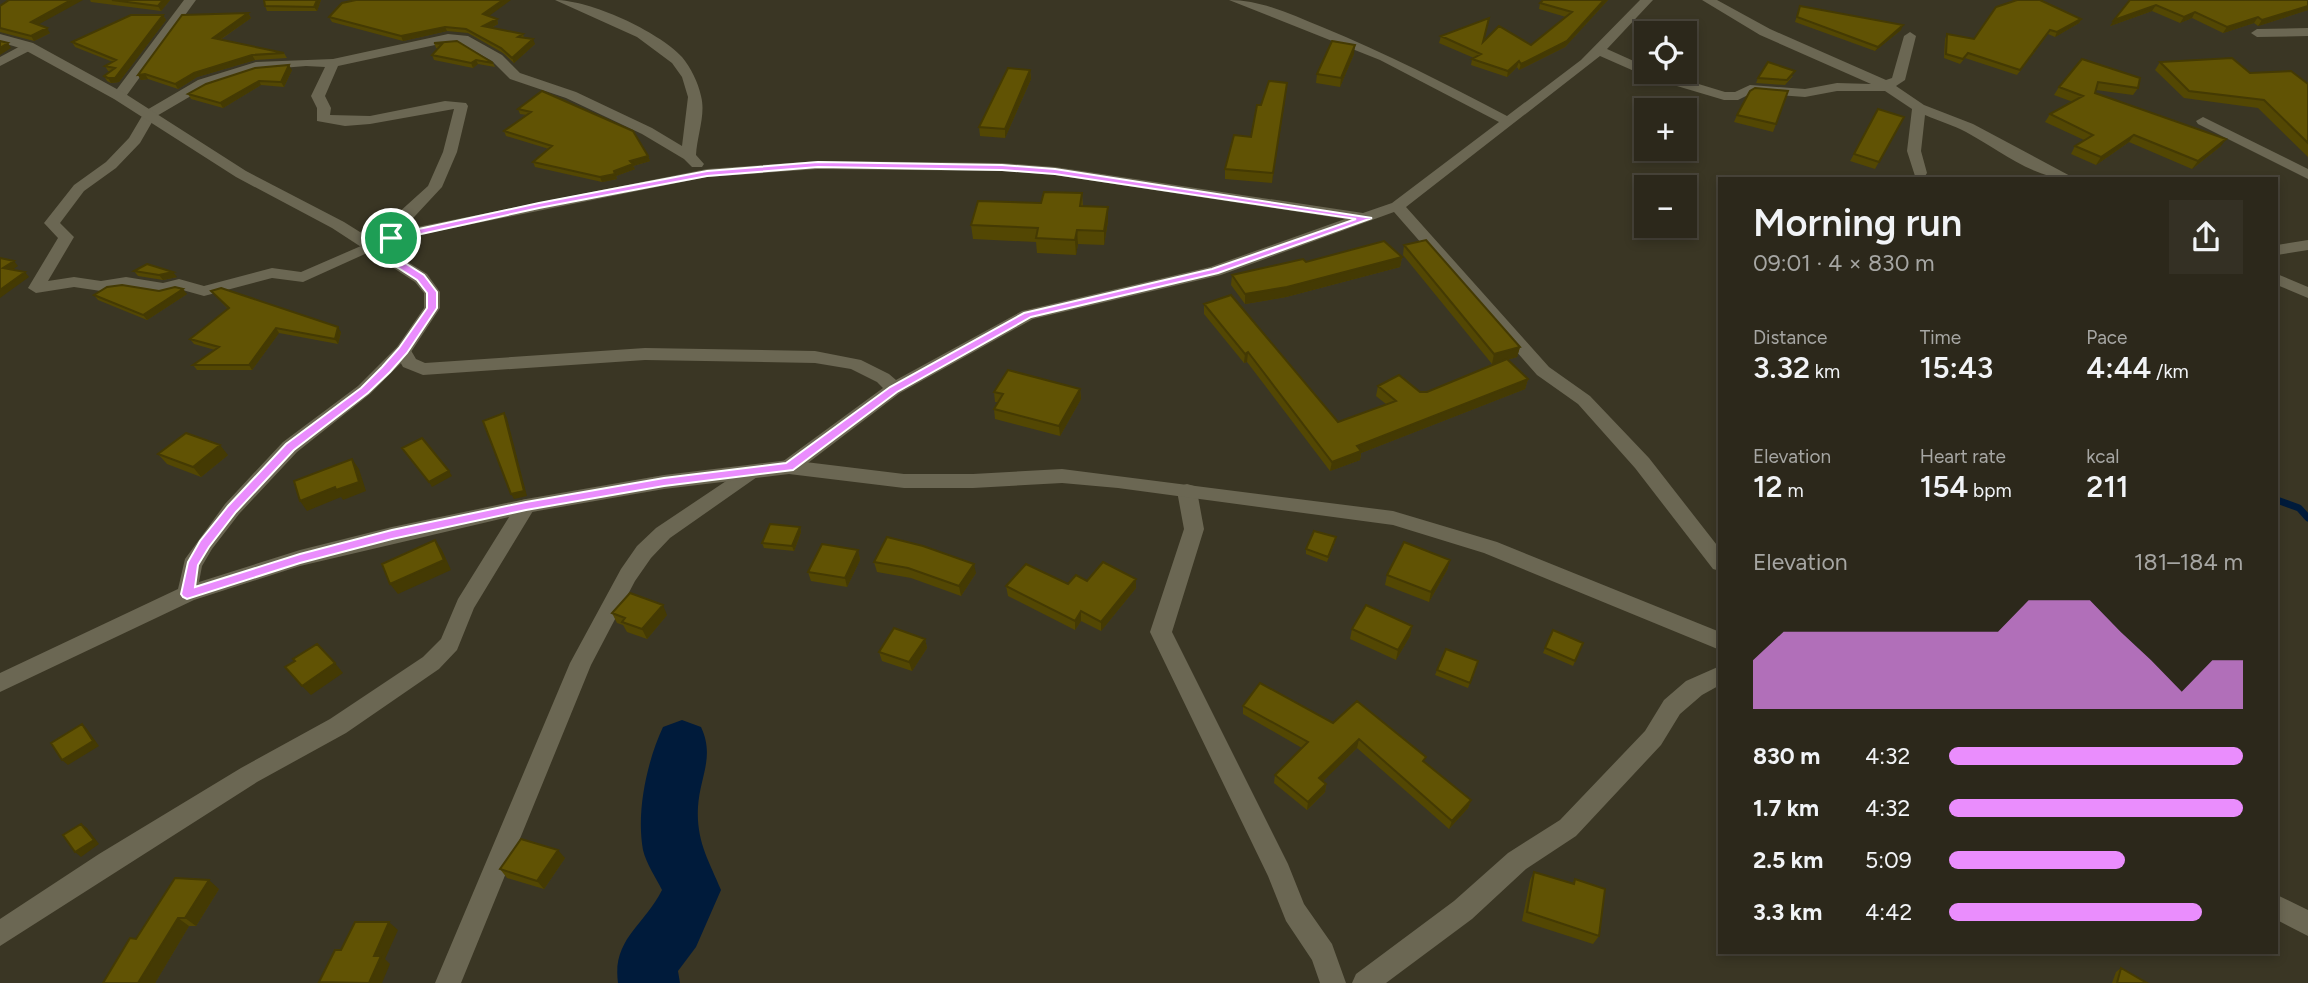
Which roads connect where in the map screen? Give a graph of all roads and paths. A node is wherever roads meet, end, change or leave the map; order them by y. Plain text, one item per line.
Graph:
1 (190, 0) edge
2 (561, 0) edge
3 (1235, 0) edge
4 (1647, 0) edge
5 (1708, 0) edge
6 (2308, 32) edge
7 (2256, 33) dead end
8 (1910, 36) dead end
9 (0, 38) edge
10 (28, 47) junction
11 (1597, 50) junction
12 (0, 62) edge
13 (333, 63) junction
14 (1887, 86) junction
15 (119, 96) junction
16 (1920, 108) junction
17 (150, 114) junction
18 (1507, 121) junction
19 (2203, 121) dead end
20 (689, 156) junction
21 (707, 173) junction
22 (1920, 173) dead end
23 (2308, 175) edge
24 (2065, 177) edge
25 (1397, 206) junction
26 (1367, 218) junction
27 (391, 238) junction
28 (2308, 245) edge
29 (370, 246) junction
30 (2278, 250) edge
31 (2278, 279) edge
32 (2308, 293) edge
33 (403, 351) junction
34 (894, 389) junction
35 (789, 467) junction
36 (750, 472) junction
37 (1187, 491) junction
38 (526, 506) junction
39 (1718, 560) edge
40 (187, 594) junction
41 (1718, 640) edge
42 (1718, 676) edge
43 (0, 683) edge
44 (2278, 908) edge
45 (2308, 924) edge
46 (0, 934) edge
47 (448, 983) edge
48 (1334, 983) edge
49 (1365, 983) edge

1 - 15 street
2 - 20 street
3 - 18 street
4 - 11 street
5 - 14 street
6 - 7 street
8 - 14 street
9 - 10 street
10 - 12 street
10 - 15 street
11 - 14 street
11 - 18 street
13 - 17 street
13 - 20 street
13 - 27 street
14 - 16 street
15 - 17 street
16 - 22 street
16 - 24 street
17 - 29 street
17 - 29 street
18 - 25 street
19 - 23 street
20 - 21 street
21 - 26 street
21 - 27 street
25 - 26 street
25 - 39 street
26 - 34 street
27 - 29 street
28 - 30 street
29 - 33 street
31 - 32 street
33 - 34 street
33 - 40 street
34 - 35 street
35 - 36 street
35 - 37 street
36 - 38 street
36 - 47 street
37 - 41 street
37 - 48 street
38 - 40 street
38 - 46 street
40 - 43 street
42 - 49 street
44 - 45 street

